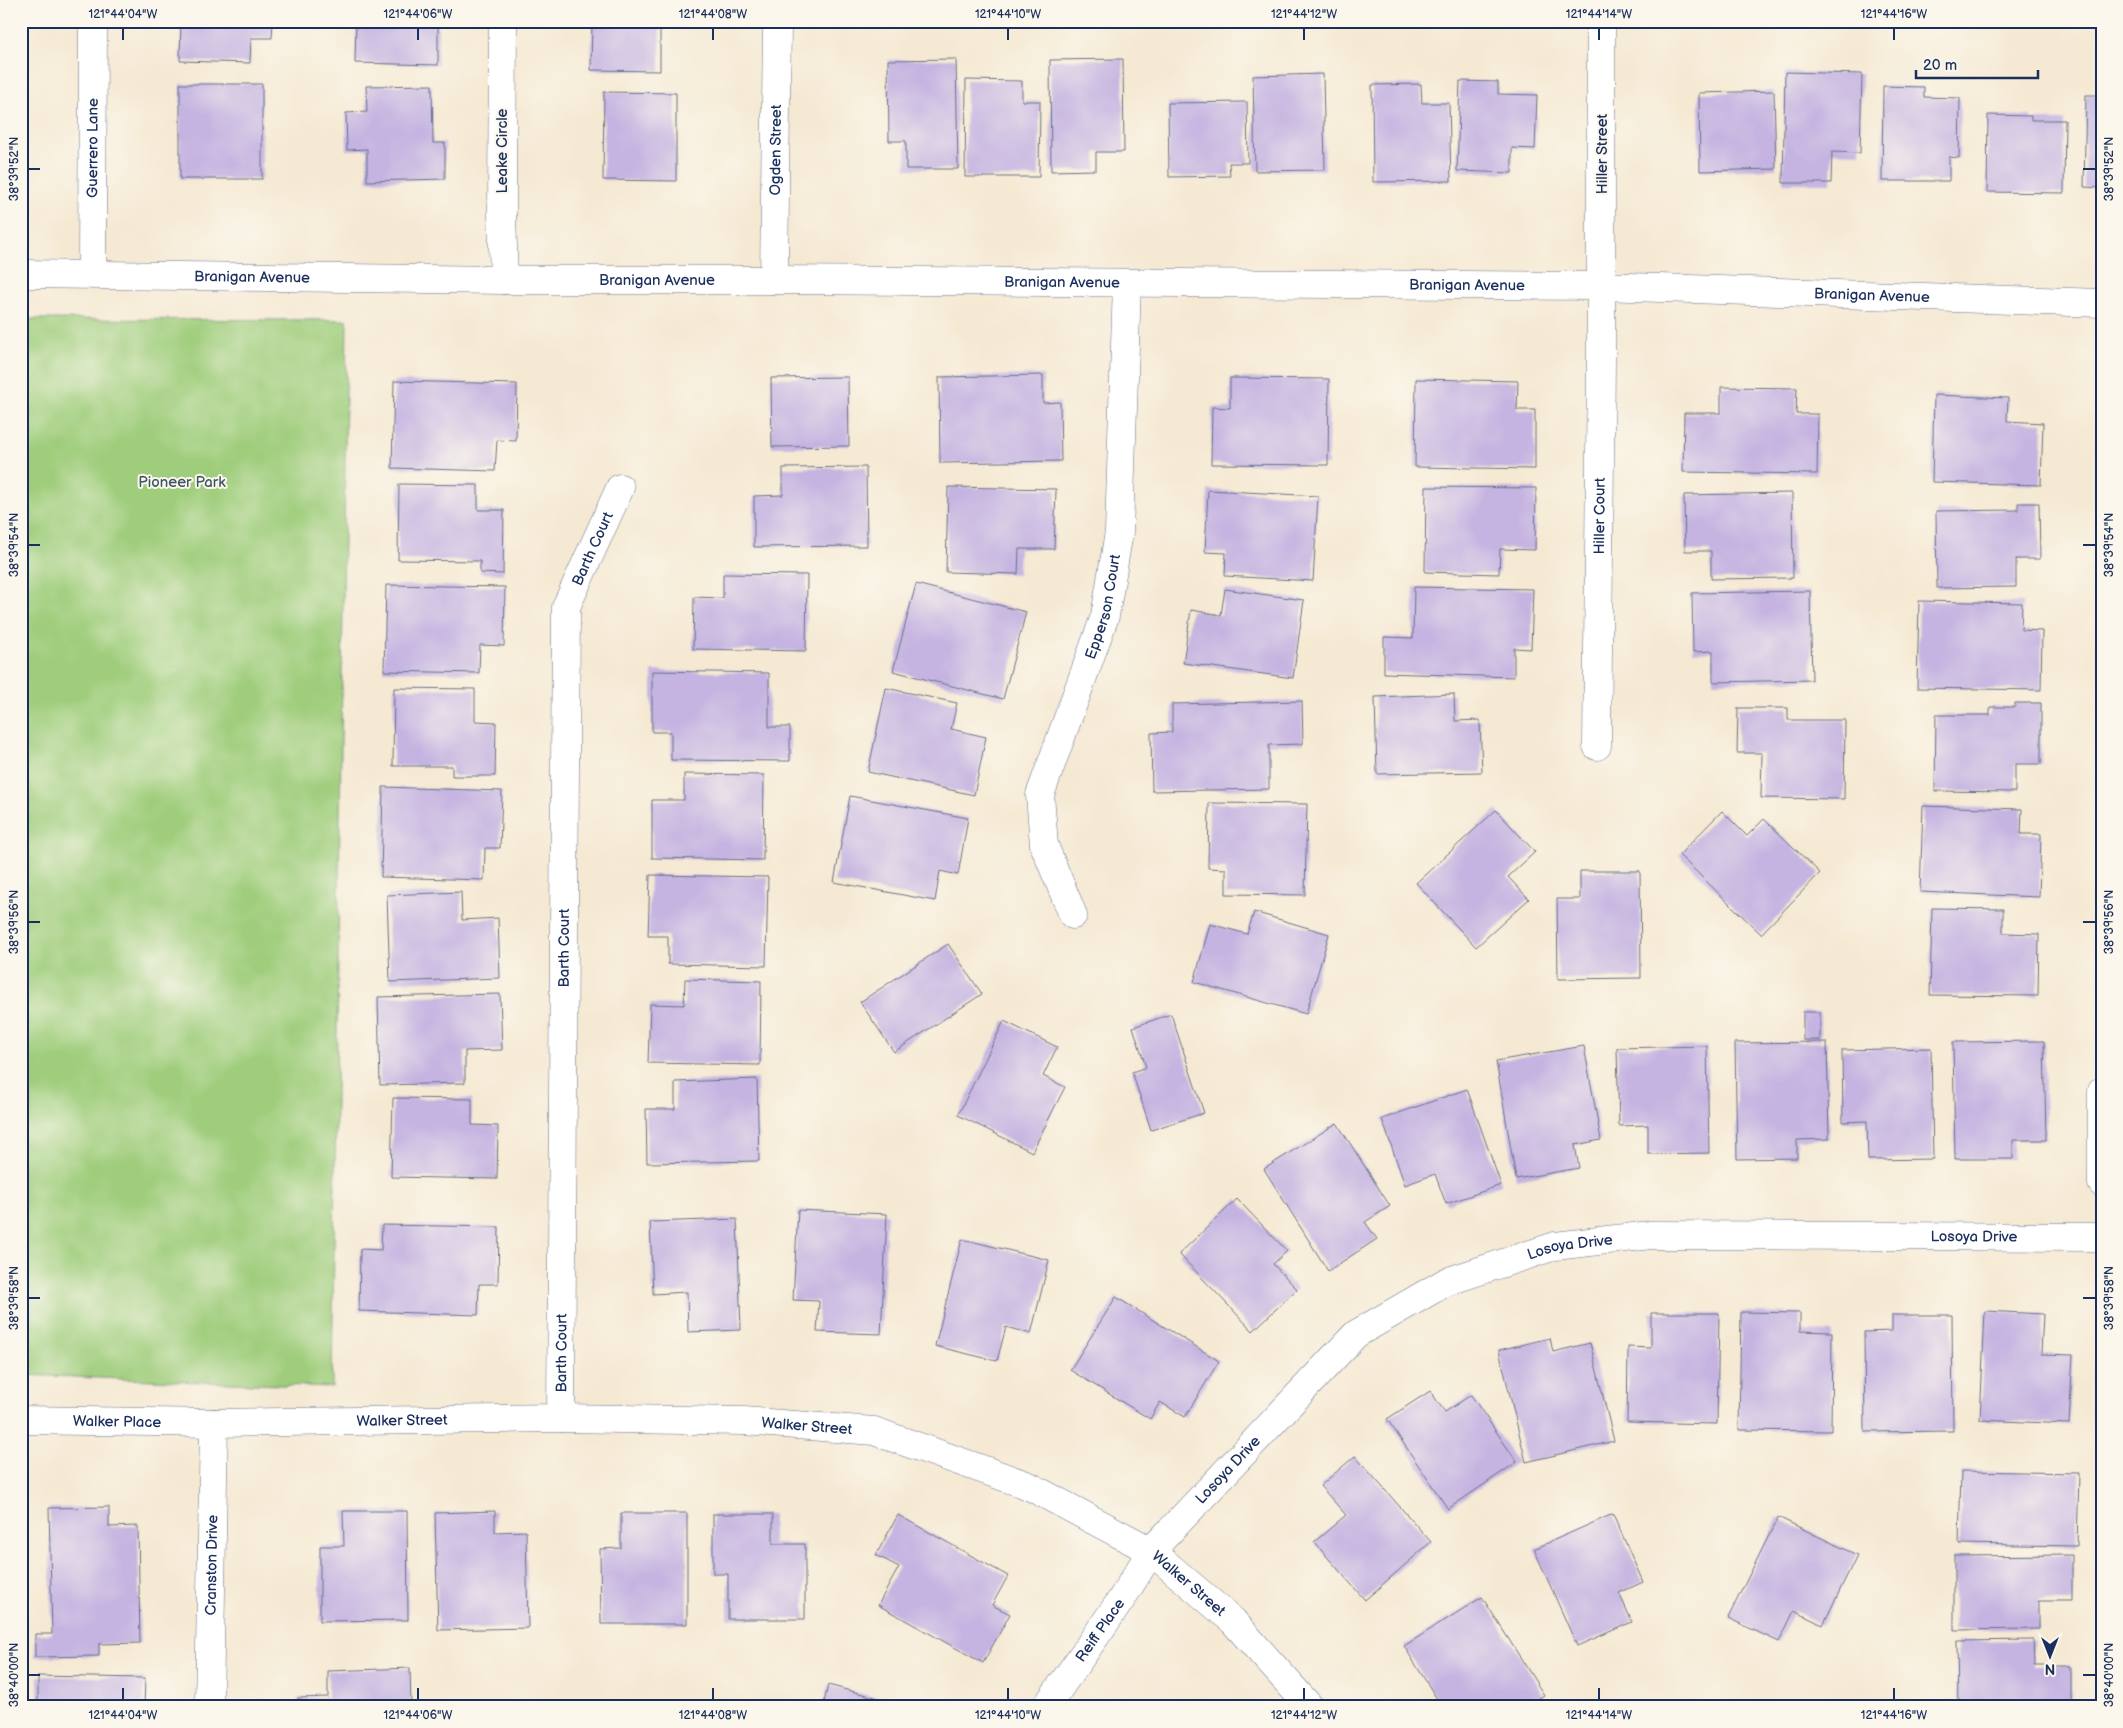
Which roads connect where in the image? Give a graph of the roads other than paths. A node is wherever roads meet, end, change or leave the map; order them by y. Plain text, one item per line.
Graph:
1 (93, 21) edge
2 (503, 21) edge
3 (776, 21) edge
4 (1601, 21) edge
5 (21, 274) edge
6 (92, 274) junction
7 (504, 280) junction
8 (774, 280) junction
9 (1127, 283) junction
10 (1601, 286) junction
11 (2102, 303) edge
12 (620, 488) dead end
13 (1597, 746) dead end
14 (1072, 916) dead end
15 (2102, 1091) edge
16 (2102, 1182) edge
17 (2102, 1237) edge
18 (561, 1418) junction
19 (21, 1420) edge
20 (214, 1423) junction
21 (1151, 1550) junction
22 (209, 1707) edge
23 (1046, 1707) edge
24 (1310, 1707) edge

1 - 6 street, Guerrero Lane
2 - 7 street, Leake Circle
3 - 8 street, Ogden Street
4 - 10 street, Hiller Street
5 - 6 street, Branigan Avenue
6 - 7 street, Branigan Avenue
7 - 8 street, Branigan Avenue
8 - 9 street, Branigan Avenue
9 - 10 street, Branigan Avenue
9 - 14 street, Epperson Court
10 - 11 street, Branigan Avenue
10 - 13 street, Hiller Court
12 - 18 street, Barth Court
15 - 16 street
17 - 21 street, Losoya Drive
18 - 20 street, Walker Street
18 - 21 street, Walker Street
19 - 20 street, Walker Place
20 - 22 street, Cranston Drive
21 - 23 street, Reiff Place
21 - 24 street, Walker Street

